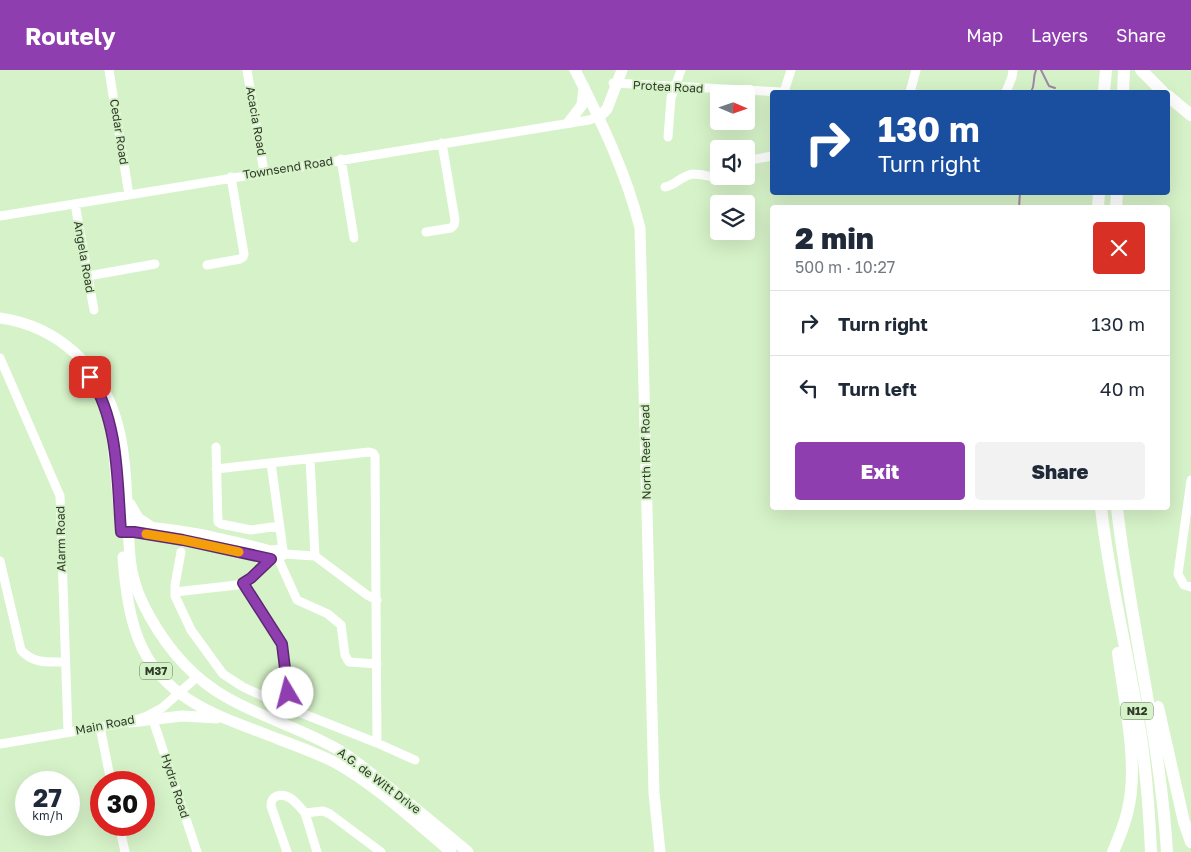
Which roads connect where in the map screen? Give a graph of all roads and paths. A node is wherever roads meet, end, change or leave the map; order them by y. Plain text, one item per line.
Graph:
1 (109, 70) edge
2 (247, 70) edge
3 (575, 70) edge
4 (618, 70) edge
5 (622, 70) edge
6 (681, 70) edge
7 (791, 70) edge
8 (916, 70) edge
9 (1013, 70) edge
10 (1106, 70) edge
11 (1124, 70) edge
12 (1144, 74) edge
13 (615, 87) junction
14 (584, 88) junction
15 (675, 88) junction
16 (784, 90) edge
17 (911, 90) edge
18 (1007, 90) edge
19 (1104, 90) edge
20 (1123, 90) edge
21 (1161, 90) edge
22 (770, 92) edge
23 (1170, 98) edge
24 (597, 113) junction
25 (1191, 115) edge
26 (573, 121) junction
27 (668, 137) dead end
28 (609, 139) junction
29 (442, 143) junction
30 (770, 156) edge
31 (341, 159) junction
32 (755, 159) edge
33 (264, 172) junction
34 (231, 177) junction
35 (710, 177) edge
36 (665, 187) dead end
37 (129, 194) junction
38 (75, 204) junction
39 (0, 216) edge
40 (426, 232) dead end
41 (354, 238) dead end
42 (155, 264) dead end
43 (207, 265) dead end
44 (88, 276) junction
45 (94, 310) dead end
46 (0, 318) edge
47 (0, 326) edge
48 (0, 358) edge
49 (216, 447) dead end
50 (310, 459) junction
51 (272, 463) junction
52 (216, 469) junction
53 (1191, 480) edge
54 (125, 482) junction
55 (1101, 510) edge
56 (1117, 510) edge
57 (150, 526) junction
58 (279, 526) junction
59 (125, 529) junction
60 (240, 542) junction
61 (181, 552) dead end
62 (237, 552) junction
63 (276, 555) junction
64 (315, 556) junction
65 (0, 561) edge
66 (1110, 571) junction
67 (243, 583) junction
68 (1191, 587) edge
69 (175, 592) junction
70 (1131, 595) junction
71 (377, 600) junction
72 (65, 662) junction
73 (377, 664) junction
74 (197, 676) junction
75 (178, 692) junction
76 (291, 709) junction
77 (153, 720) junction
78 (231, 721) junction
79 (130, 722) junction
80 (100, 727) junction
81 (68, 732) junction
82 (377, 742) junction
83 (0, 744) edge
84 (415, 760) dead end
85 (109, 771) edge
86 (386, 791) junction
87 (654, 795) junction
88 (405, 807) junction
89 (305, 813) junction
90 (121, 836) edge
91 (1191, 842) edge
92 (125, 852) edge
93 (197, 852) edge
94 (288, 852) edge
95 (317, 852) edge
96 (381, 852) edge
97 (452, 852) edge
98 (468, 852) edge
99 (652, 852) edge
100 (660, 852) edge
101 (1113, 852) edge
102 (1151, 852) edge
103 (1166, 852) edge

1 - 37 street, Cedar Road
2 - 33 street, Acacia Road
3 - 14 main road, North Reef Road
4 - 13 main road
5 - 13 main road
6 - 15 street
7 - 16 street
8 - 17 street
9 - 18 street
10 - 19 highway
11 - 20 highway
12 - 21 highway
13 - 15 street, Protea Road
13 - 24 main road
13 - 28 main road
14 - 24 main road, North Reef Road
14 - 26 main road
15 - 22 street, Protea Road
15 - 27 street
23 - 25 highway
24 - 26 street, Townsend Road
24 - 28 main road, North Reef Road
26 - 29 street, Townsend Road
28 - 87 main road, North Reef Road
29 - 31 street, Townsend Road
29 - 40 street
30 - 32 street
31 - 33 street, Townsend Road
31 - 41 street
33 - 34 street, Townsend Road
34 - 37 street, Townsend Road
34 - 43 street
35 - 36 street
37 - 38 street, Townsend Road
38 - 39 street, Townsend Road
38 - 44 street, Angela Road
42 - 44 street
44 - 45 street, Angela Road
46 - 54 main road, A.G. de Witt Drive / M37
47 - 59 main road, A.G. de Witt Drive / M37
48 - 72 street, Alarm Road
49 - 52 street
50 - 51 street
50 - 64 street
50 - 71 street
51 - 52 street
51 - 58 street
52 - 58 street
53 - 68 street
54 - 57 main road
54 - 59 main road, A.G. de Witt Drive / M37
55 - 66 highway, N12
56 - 70 highway, N12
57 - 59 street
57 - 60 street
58 - 63 street
59 - 62 street
59 - 74 main road, A.G. de Witt Drive / M37
59 - 75 main road, A.G. de Witt Drive / M37
60 - 62 street
60 - 63 street
61 - 69 street
62 - 63 street
63 - 64 street
63 - 67 street
63 - 73 street
64 - 71 street
65 - 72 street
66 - 101 highway
66 - 102 highway, N12
67 - 69 street
67 - 76 street
69 - 76 street
70 - 91 highway
70 - 103 highway, N12
71 - 73 street
72 - 81 street, Alarm Road
73 - 82 street
74 - 75 street, Main Road
74 - 86 main road, A.G. de Witt Drive / M37
75 - 78 main road, A.G. de Witt Drive / M37
75 - 79 street, Main Road
76 - 82 street
77 - 78 main road
77 - 79 main road
77 - 93 street, Hydra Road
78 - 86 main road, A.G. de Witt Drive / M37
79 - 80 street, Main Road
80 - 81 street, Main Road
80 - 85 street
81 - 83 street, Main Road
82 - 84 street
86 - 88 main road, A.G. de Witt Drive / M37
87 - 99 main road, North Reef Road
87 - 100 main road, North Reef Road
88 - 97 main road, A.G. de Witt Drive / M37
88 - 98 main road, A.G. de Witt Drive / M37
89 - 94 street
89 - 95 street
89 - 96 street
90 - 92 street

